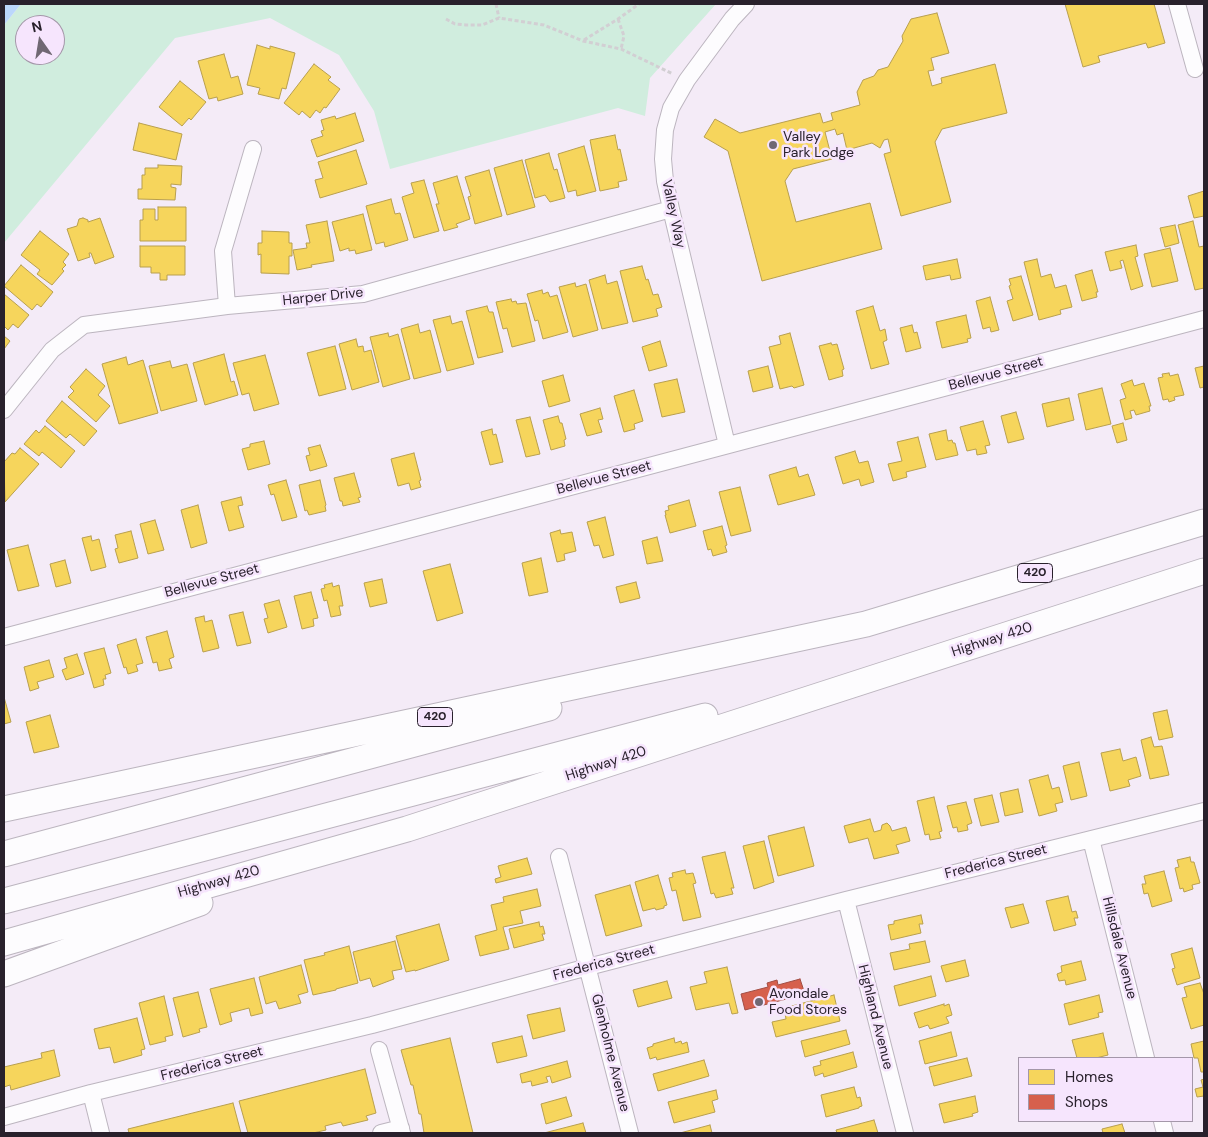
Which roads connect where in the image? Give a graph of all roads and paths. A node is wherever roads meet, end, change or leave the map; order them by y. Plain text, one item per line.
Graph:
1 (496, 4) edge
2 (639, 4) edge
3 (746, 4) edge
4 (1177, 4) edge
5 (499, 18) junction
6 (446, 19) dead end
7 (618, 19) junction
8 (584, 41) junction
9 (621, 49) junction
10 (1195, 69) dead end
11 (687, 80) junction
12 (253, 149) dead end
13 (670, 209) junction
14 (227, 306) junction
15 (1204, 319) edge
16 (4, 410) edge
17 (727, 445) junction
18 (1204, 522) edge
19 (1204, 571) edge
20 (866, 624) junction
21 (4, 636) edge
22 (984, 642) junction
23 (4, 809) edge
24 (1204, 811) edge
25 (407, 829) junction
26 (1091, 839) junction
27 (4, 854) edge
28 (559, 857) dead end
29 (846, 900) junction
30 (4, 901) edge
31 (4, 943) edge
32 (588, 967) junction
33 (4, 974) edge
34 (379, 1050) dead end
35 (1146, 1057) edge
36 (91, 1094) junction
37 (4, 1117) edge
38 (401, 1131) edge
39 (101, 1133) edge
40 (381, 1133) edge
41 (630, 1133) edge
42 (905, 1133) edge

1 - 5 path
2 - 7 path
3 - 11 street, Valley Way
4 - 10 street
5 - 6 path
5 - 8 path
7 - 8 path
7 - 9 path
8 - 9 path
9 - 11 path
11 - 13 street, Valley Way
12 - 14 street
13 - 14 street, Harper Drive
13 - 17 street, Valley Way
14 - 16 street, Harper Drive
15 - 17 street, Bellevue Street
17 - 21 street, Bellevue Street
18 - 20 highway, 420
19 - 22 highway, Highway 420
20 - 23 highway, 420
20 - 27 highway
22 - 25 highway, Highway 420
22 - 30 highway
24 - 26 street, Frederica Street
25 - 31 highway, Highway 420
25 - 33 highway
26 - 29 street, Frederica Street
26 - 35 street, Hillsdale Avenue
28 - 32 street, Glenholme Avenue
29 - 32 street, Frederica Street
29 - 42 street, Highland Avenue
32 - 36 street, Frederica Street
32 - 41 street, Glenholme Avenue
34 - 38 street
36 - 37 street, Frederica Street
36 - 39 street
38 - 40 street

